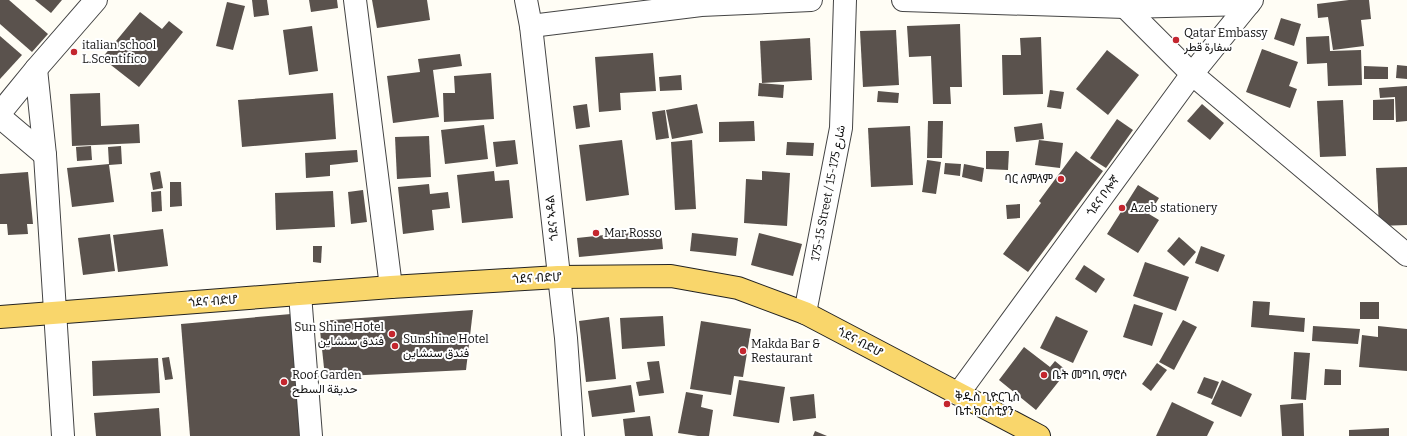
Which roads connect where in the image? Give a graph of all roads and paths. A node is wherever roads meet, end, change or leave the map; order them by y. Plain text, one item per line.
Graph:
1 (96, 0) edge
2 (355, 0) edge
3 (526, 0) edge
4 (811, 0) edge
5 (845, 0) edge
6 (903, 0) edge
7 (1034, 2) edge
8 (1227, 2) edge
9 (1251, 2) edge
10 (1125, 7) junction
11 (531, 26) junction
12 (36, 69) junction
13 (1192, 74) junction
14 (0, 113) edge
15 (0, 117) edge
16 (45, 155) junction
17 (1407, 255) edge
18 (558, 277) junction
19 (391, 287) junction
20 (300, 294) junction
21 (805, 313) junction
22 (54, 314) junction
23 (0, 317) edge
24 (958, 394) junction
25 (62, 436) edge
26 (311, 436) edge
27 (573, 436) edge
28 (1038, 436) edge

1 - 12 street
2 - 19 street
3 - 11 street, ጎደና ኣዳል
4 - 11 street
5 - 21 street, 175-15 Street / شارع 175-15
6 - 7 street
7 - 10 street
8 - 9 street
8 - 10 street
9 - 13 street, ጎደና ቦሎኛ
10 - 13 street
11 - 18 street, ጎደና ኣዳል
12 - 14 street
12 - 16 street
13 - 17 street
13 - 24 street, ጎደና ቦሎኛ
15 - 16 street
16 - 22 street
18 - 19 main road, ጎደና ብድሆ
18 - 21 main road, ጎደና ብድሆ
18 - 27 street, ጎደና ኣዳል
19 - 20 main road, ጎደና ብድሆ
20 - 22 main road, ጎደና ብድሆ
20 - 26 street
21 - 24 main road, ጎደና ብድሆ
22 - 23 main road, ጎደና ብድሆ
22 - 25 street
24 - 28 main road, ጎደና ብድሆ

